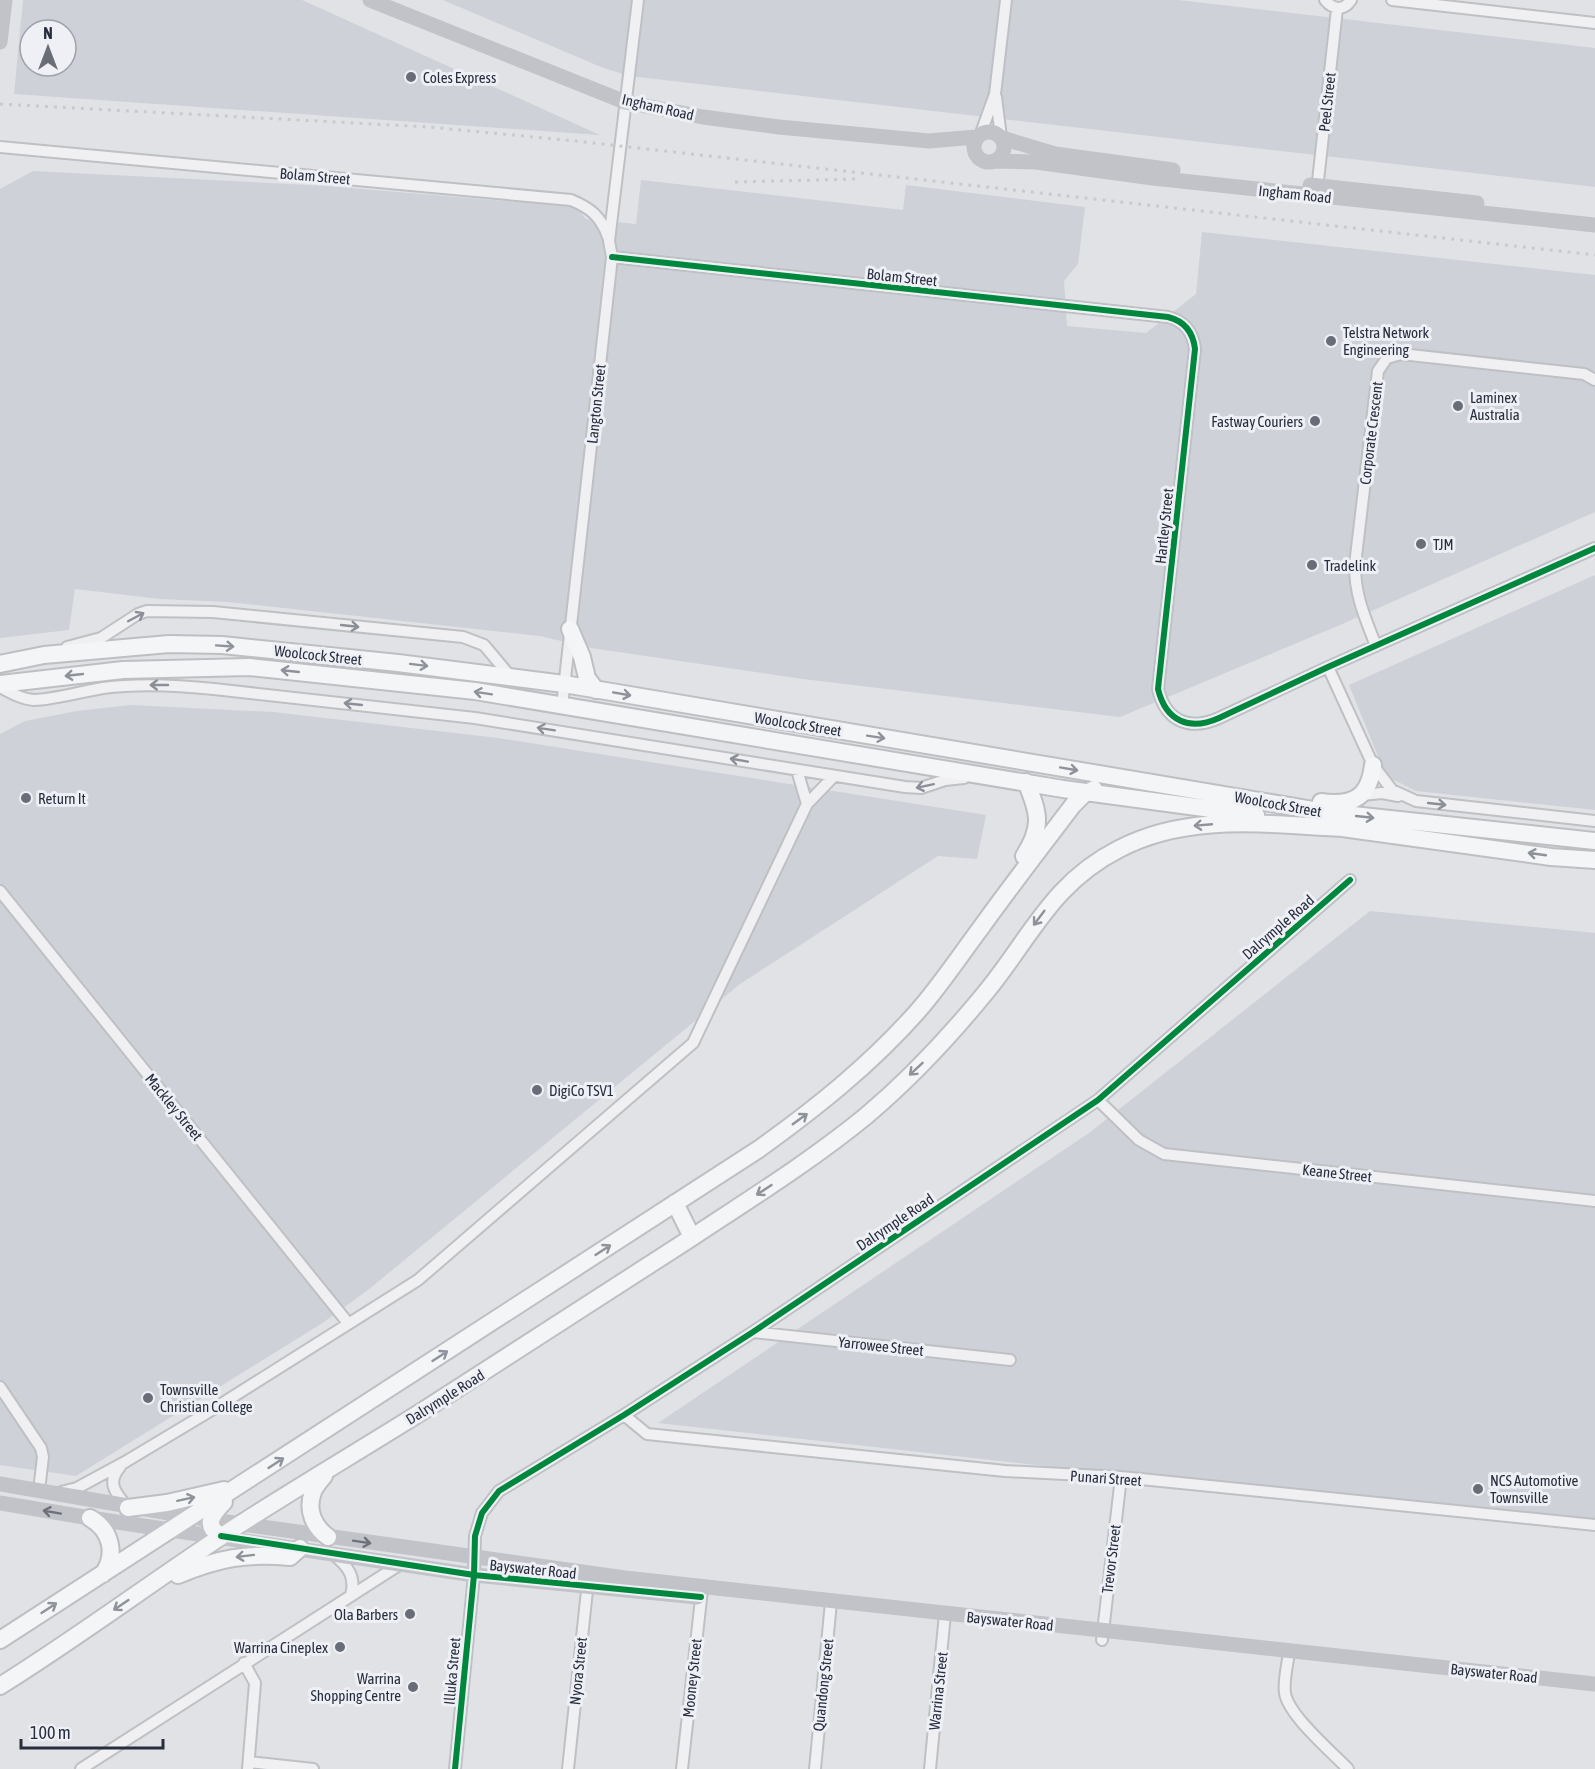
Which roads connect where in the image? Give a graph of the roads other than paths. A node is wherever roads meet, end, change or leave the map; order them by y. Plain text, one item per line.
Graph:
1 (5, 0) edge
2 (369, 0) edge
3 (638, 0) edge
4 (1006, 0) edge
5 (1325, 0) edge
6 (1351, 0) edge
7 (1392, 0) edge
8 (1337, 9) junction
9 (1595, 23) edge
10 (0, 42) edge
11 (995, 94) junction
12 (625, 102) junction
13 (978, 135) junction
14 (1002, 137) junction
15 (929, 141) junction
16 (0, 147) edge
17 (975, 154) junction
18 (994, 161) junction
19 (1317, 191) junction
20 (1595, 215) edge
21 (1595, 225) edge
22 (609, 241) junction
23 (612, 258) junction
24 (1187, 328) joint
25 (1595, 380) edge
26 (1595, 548) edge
27 (570, 629) junction
28 (1376, 646) junction
29 (44, 655) junction
30 (0, 664) edge
31 (1328, 667) junction
32 (510, 676) junction
33 (564, 684) junction
34 (0, 685) edge
35 (596, 690) junction
36 (562, 706) junction
37 (1373, 765) junction
38 (796, 770) junction
39 (834, 776) junction
40 (1003, 778) junction
41 (1126, 778) junction
42 (1026, 782) junction
43 (1090, 791) junction
44 (1362, 795) junction
45 (1126, 796) junction
46 (1402, 796) junction
47 (1240, 797) junction
48 (807, 804) junction
49 (1595, 821) edge
50 (1345, 828) junction
51 (1595, 841) edge
52 (1595, 860) edge
53 (1350, 880) dead end
54 (0, 891) edge
55 (978, 931) junction
56 (1098, 1100) junction
57 (1595, 1201) edge
58 (675, 1203) junction
59 (692, 1237) junction
60 (348, 1323) junction
61 (753, 1332) junction
62 (1010, 1360) dead end
63 (0, 1388) edge
64 (624, 1415) junction
65 (125, 1462) junction
66 (325, 1472) junction
67 (1121, 1478) junction
68 (0, 1484) edge
69 (244, 1484) junction
70 (39, 1490) junction
71 (55, 1493) junction
72 (0, 1503) edge
73 (128, 1508) junction
74 (192, 1517) junction
75 (90, 1518) junction
76 (211, 1520) junction
77 (242, 1523) junction
78 (1595, 1526) edge
79 (172, 1530) junction
80 (221, 1536) junction
81 (328, 1537) junction
82 (300, 1548) junction
83 (334, 1555) junction
84 (474, 1558) junction
85 (399, 1564) junction
86 (103, 1574) junction
87 (474, 1575) junction
88 (588, 1580) junction
89 (150, 1586) junction
90 (702, 1592) junction
91 (351, 1595) junction
92 (831, 1606) junction
93 (945, 1618) junction
94 (1102, 1636) junction
95 (0, 1640) edge
96 (1289, 1656) junction
97 (244, 1663) junction
98 (1595, 1684) edge
99 (0, 1686) edge
100 (1595, 1693) edge
101 (249, 1766) edge
102 (81, 1769) edge
103 (313, 1769) edge
104 (455, 1769) edge
105 (568, 1769) edge
106 (682, 1769) edge
107 (815, 1769) edge
108 (930, 1769) edge
109 (1348, 1769) edge

1 - 10 main road
2 - 12 main road, Ingham Road
3 - 12 street, Langton Street
4 - 11 street
5 - 8 street
6 - 8 street
7 - 9 street
8 - 19 street, Peel Street
11 - 13 street
11 - 14 street
12 - 15 main road, Ingham Road
12 - 22 street, Langton Street
13 - 14 main road
13 - 15 main road, Ingham Road
13 - 17 main road
14 - 18 main road
14 - 19 main road, Ingham Road
15 - 17 main road, Ingham Road
16 - 22 street, Bolam Street
17 - 18 main road
18 - 19 main road, Ingham Road
19 - 20 main road, Ingham Road
19 - 21 main road, Ingham Road
22 - 23 street, Langton Street
23 - 24 street, Bolam Street
23 - 27 street, Langton Street
24 - 31 street, Hartley Street
25 - 28 street, Corporate Crescent
26 - 28 street
27 - 33 street, Langton Street
27 - 35 main road
28 - 31 street
29 - 30 main road, Woolcock Street
29 -> 32 main road, Woolcock Street
29 -> 32 street
31 - 37 street
32 - 33 main road, Woolcock Street
33 - 35 main road, Woolcock Street
33 - 36 street, Langton Street
36 -> 34 main road, Woolcock Street
38 -> 34 street
35 -> 41 main road, Woolcock Street
36 - 40 main road, Woolcock Street
37 - 44 main road
37 - 46 street
38 - 39 street
38 - 48 street
40 -> 39 street
39 - 48 street
40 - 42 main road, Woolcock Street
41 - 43 main road
41 - 45 main road
41 - 47 main road, Woolcock Street
42 - 43 main road, Woolcock Street
42 - 55 main road
43 - 45 main road, Woolcock Street
43 - 55 main road
44 - 46 street
44 - 47 main road
45 - 50 main road, Woolcock Street
46 -> 49 street
47 -> 51 main road, Woolcock Street
48 - 60 street
52 -> 50 main road, Woolcock Street
50 -> 59 main road, Dalrymple Road
53 - 56 street, Dalrymple Road
54 - 60 street, Mackley Street
58 -> 55 main road
56 - 57 street, Keane Street
56 - 61 street, Dalrymple Road
58 - 59 main road
69 -> 58 main road
59 - 66 main road, Dalrymple Road
60 - 65 street
61 - 62 street, Yarrowee Street
61 - 64 street, Dalrymple Road
63 - 70 street
64 - 67 street, Punari Street
64 - 84 street, Dalrymple Road
65 - 71 street
65 - 73 street
66 - 77 main road, Dalrymple Road
66 - 81 main road
67 - 78 street, Punari Street
67 - 94 street, Trevor Street
68 - 70 main road, Bayswater Road
73 -> 69 main road
69 - 74 main road
69 - 76 main road
70 - 71 main road, Bayswater Road
71 - 73 main road, Bayswater Road
75 -> 72 main road, Bayswater Road
73 - 74 main road, Bayswater Road
74 - 76 main road, Bayswater Road
74 - 79 main road
75 - 79 main road, Bayswater Road
75 - 86 main road
76 - 77 main road, Bayswater Road
76 - 80 main road
77 - 80 main road, Dalrymple Road
77 - 81 main road, Bayswater Road
79 - 80 main road, Bayswater Road
79 - 86 main road
80 - 82 main road, Bayswater Road
80 - 89 main road, Dalrymple Road
81 -> 84 main road, Bayswater Road
82 - 83 main road, Bayswater Road
82 -> 89 main road
83 - 85 main road, Bayswater Road
83 - 91 street
84 - 87 street, Dalrymple Road
84 - 88 main road, Bayswater Road
85 - 87 main road, Bayswater Road
85 - 91 street
95 -> 86 main road
87 - 88 main road, Bayswater Road
87 - 104 street, Illuka Street
88 - 90 main road, Bayswater Road
88 - 105 street, Nyora Street
89 -> 99 main road, Dalrymple Road
90 - 92 main road, Bayswater Road
90 - 106 street, Mooney Street
91 - 97 street
92 - 93 main road, Bayswater Road
92 - 107 street, Quandong Street
93 - 94 main road, Bayswater Road
93 - 108 street, Warrina Street
94 - 96 main road, Bayswater Road
96 - 98 main road, Bayswater Road
96 - 100 main road, Bayswater Road
96 - 109 street
97 - 101 street
97 - 102 street
101 - 103 street

